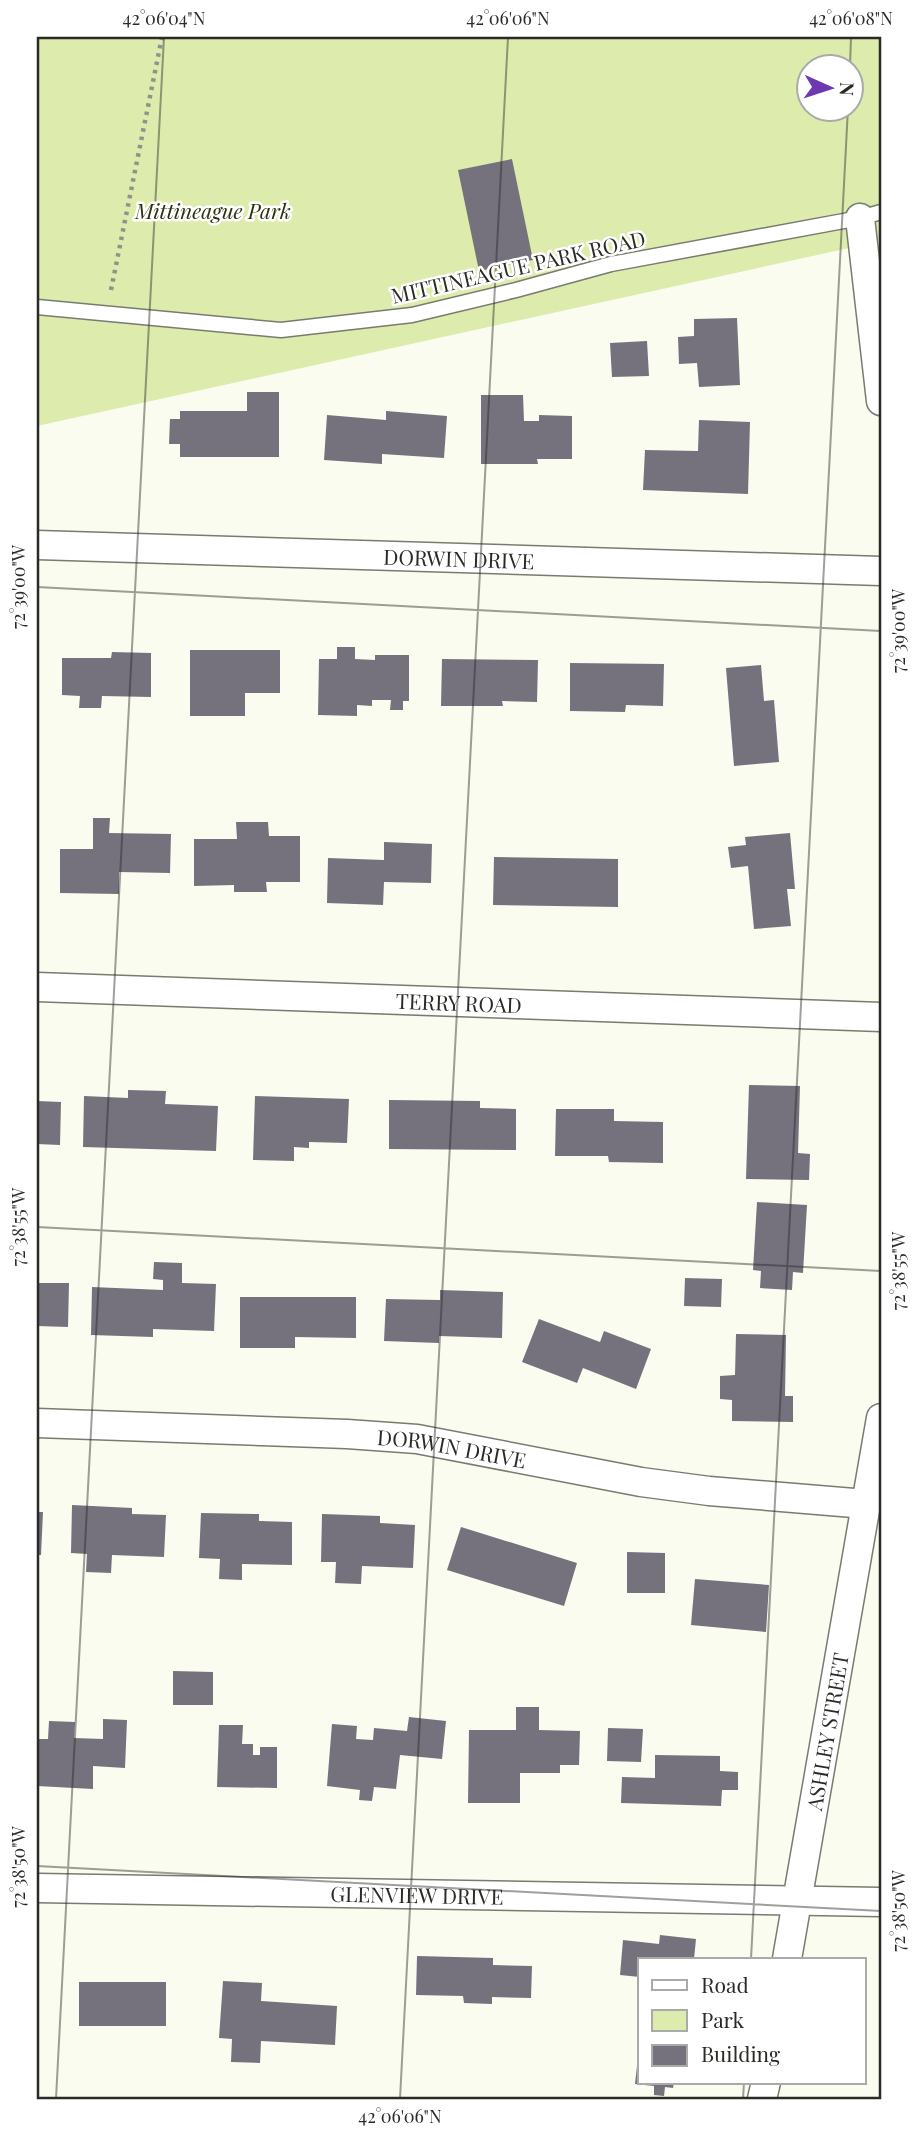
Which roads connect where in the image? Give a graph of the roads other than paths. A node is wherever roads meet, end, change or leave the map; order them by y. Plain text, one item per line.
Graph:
1 (870, 215) edge
2 (37, 307) edge
3 (881, 401) edge
4 (37, 545) edge
5 (881, 571) edge
6 (37, 987) edge
7 (881, 1017) edge
8 (881, 1418) edge
9 (37, 1423) edge
10 (878, 1459) edge
11 (866, 1504) junction
12 (37, 1888) edge
13 (797, 1899) junction
14 (881, 1902) edge
15 (787, 1958) edge

1 - 2 lane, MITTINEAGUE PARK ROAD
1 - 3 street
4 - 5 street, DORWIN DRIVE
6 - 7 street, TERRY ROAD
8 - 10 street, ASHLEY STREET
9 - 11 street, DORWIN DRIVE
10 - 11 street, ASHLEY STREET
11 - 13 street, ASHLEY STREET
12 - 13 street, GLENVIEW DRIVE
13 - 14 street, GLENVIEW DRIVE
13 - 15 street, ASHLEY STREET

